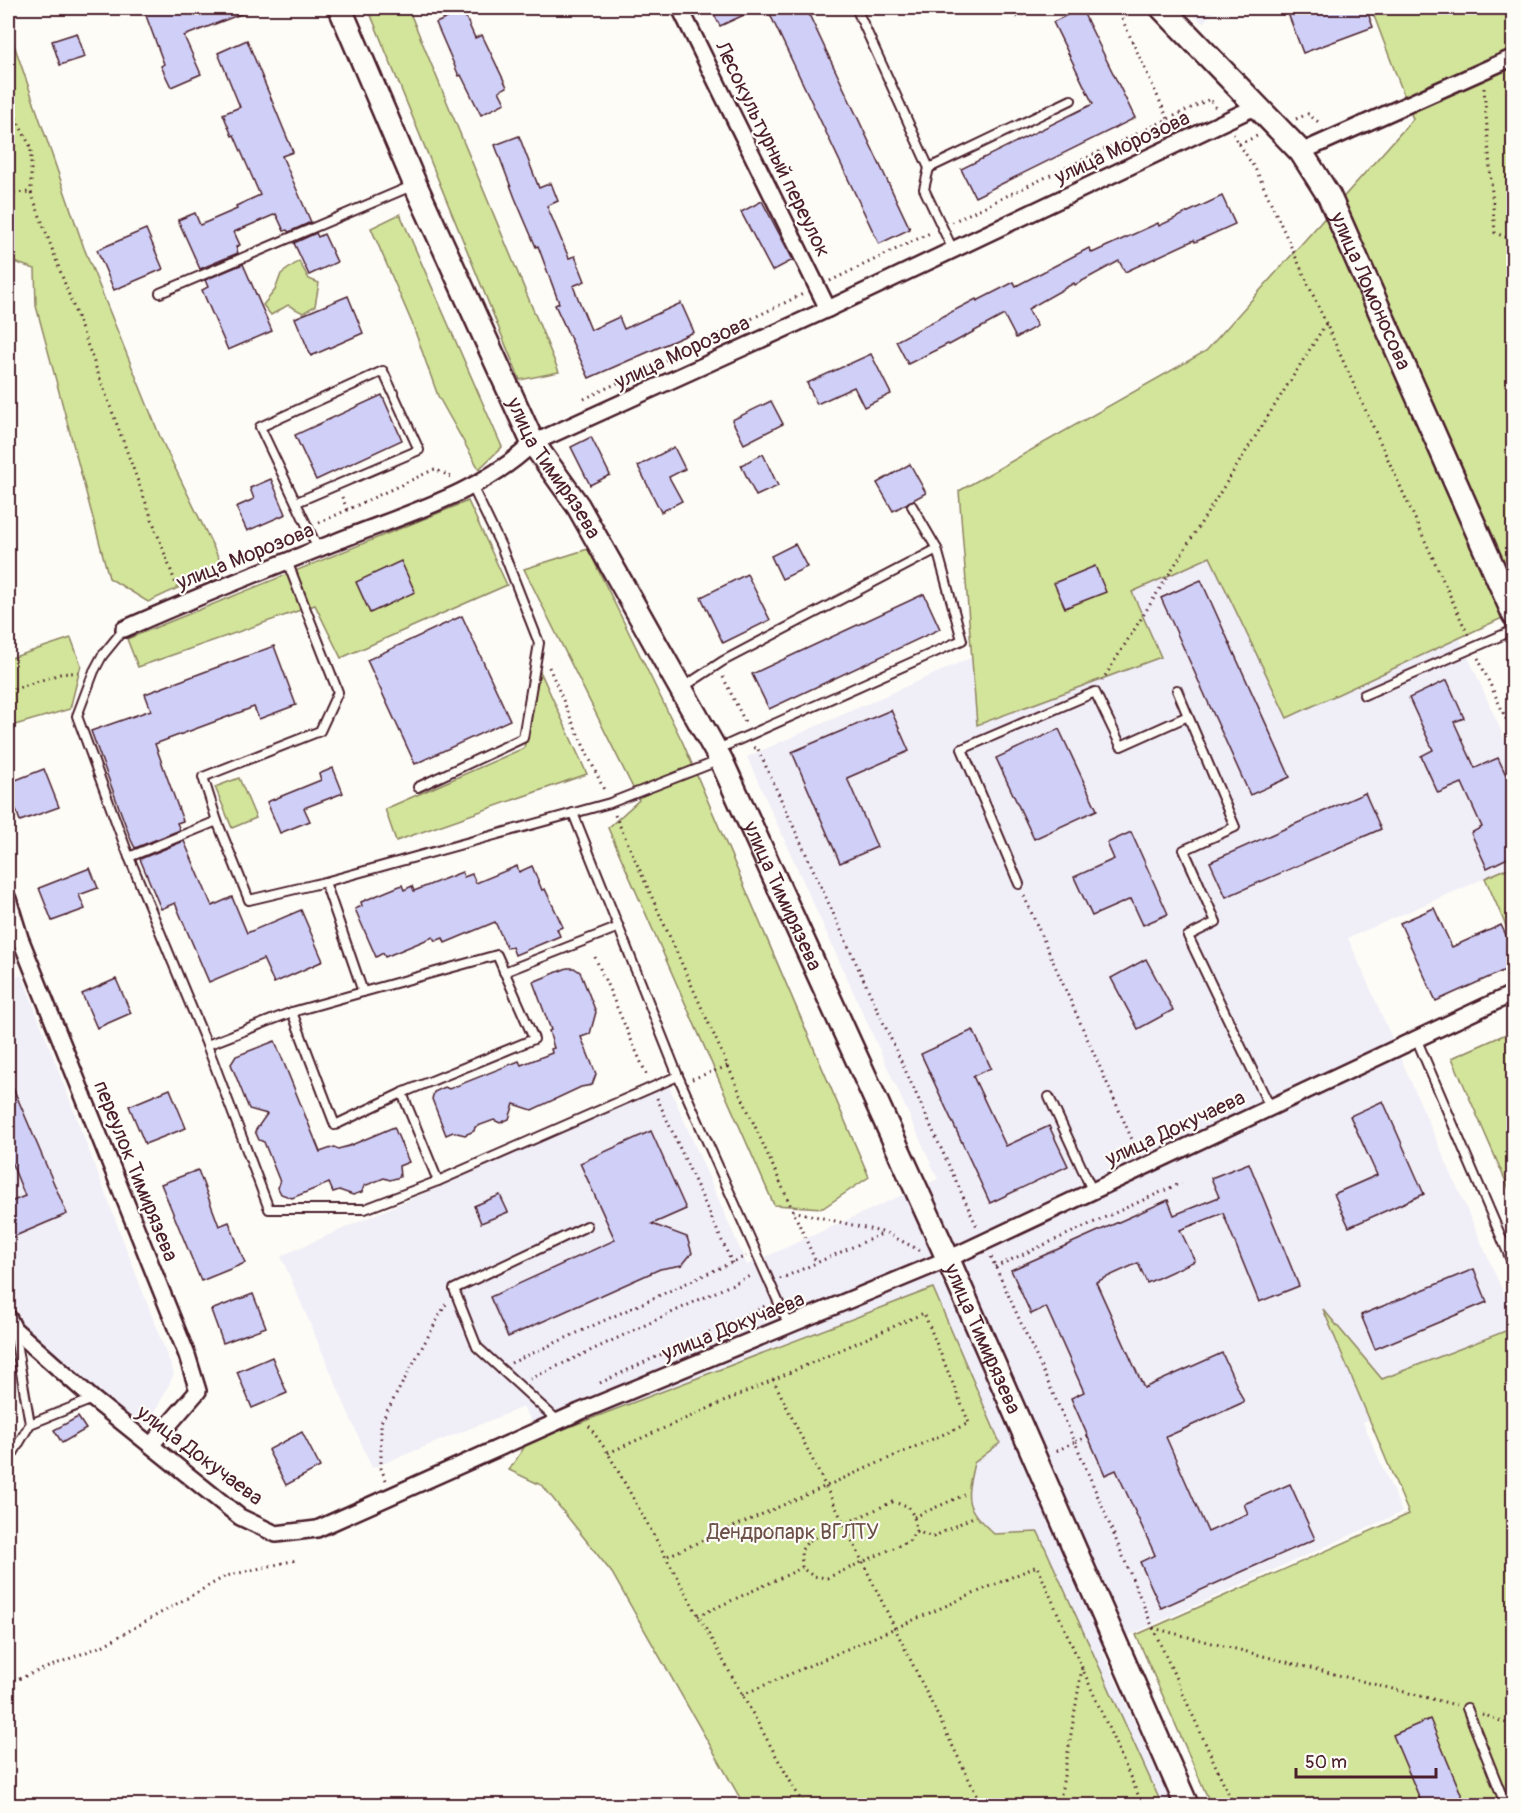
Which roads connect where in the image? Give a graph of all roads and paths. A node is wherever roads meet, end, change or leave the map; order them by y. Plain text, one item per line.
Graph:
1 (340, 8) edge
2 (680, 8) edge
3 (856, 8) edge
4 (1039, 8) edge
5 (1117, 8) edge
6 (1162, 8) edge
7 (1016, 17) dead end
8 (1514, 57) edge
9 (1483, 71) junction
10 (1071, 100) dead end
11 (8, 102) edge
12 (1257, 106) junction
13 (1168, 119) junction
14 (1225, 122) junction
15 (1301, 152) junction
16 (929, 168) junction
17 (415, 184) junction
18 (31, 192) junction
19 (8, 193) edge
20 (942, 227) junction
21 (1514, 240) edge
22 (952, 250) junction
23 (817, 287) junction
24 (159, 293) dead end
25 (828, 309) junction
26 (1327, 322) junction
27 (578, 403) dead end
28 (533, 443) junction
29 (473, 488) junction
30 (297, 502) junction
31 (912, 506) dead end
32 (309, 528) junction
33 (318, 549) junction
34 (937, 549) junction
35 (287, 561) junction
36 (183, 603) junction
37 (1514, 615) edge
38 (124, 629) joint
39 (1514, 630) edge
40 (539, 643) junction
41 (1474, 647) junction
42 (717, 664) junction
43 (94, 672) junction
44 (681, 689) junction
45 (1177, 690) dead end
46 (8, 691) edge
47 (1095, 692) junction
48 (1364, 695) dead end
49 (1188, 716) junction
50 (751, 734) junction
51 (1514, 736) edge
52 (758, 747) junction
53 (718, 755) junction
54 (418, 787) dead end
55 (610, 803) junction
56 (573, 813) junction
57 (218, 821) junction
58 (129, 857) junction
59 (325, 882) junction
60 (1019, 884) joint
61 (8, 899) edge
62 (619, 927) junction
63 (595, 957) dead end
64 (504, 972) junction
65 (363, 992) junction
66 (1514, 993) edge
67 (292, 1012) junction
68 (1416, 1038) junction
69 (207, 1045) junction
70 (728, 1066) junction
71 (680, 1079) junction
72 (652, 1087) junction
73 (402, 1093) junction
74 (1050, 1097) dead end
75 (1270, 1107) junction
76 (1144, 1166) junction
77 (438, 1181) junction
78 (1181, 1183) dead end
79 (1092, 1190) junction
80 (793, 1211) junction
81 (587, 1226) dead end
82 (984, 1242) junction
83 (756, 1251) junction
84 (948, 1259) junction
85 (816, 1262) junction
86 (732, 1263) junction
87 (995, 1267) junction
88 (1514, 1267) edge
89 (764, 1269) junction
90 (771, 1284) junction
91 (454, 1289) junction
92 (11, 1323) edge
93 (789, 1326) junction
94 (499, 1368) junction
95 (773, 1379) junction
96 (520, 1384) junction
97 (93, 1399) junction
98 (579, 1412) junction
99 (558, 1421) junction
100 (30, 1424) junction
101 (1088, 1436) dead end
102 (1075, 1443) junction
103 (151, 1445) junction
104 (608, 1453) junction
105 (1036, 1460) junction
106 (8, 1462) edge
107 (387, 1482) dead end
108 (825, 1486) junction
109 (964, 1495) dead end
110 (915, 1517) junction
111 (973, 1517) dead end
112 (844, 1524) junction
113 (916, 1531) junction
114 (665, 1557) junction
115 (296, 1560) dead end
116 (862, 1562) junction
117 (802, 1568) junction
118 (699, 1616) junction
119 (1153, 1628) junction
120 (895, 1629) junction
121 (1082, 1668) junction
122 (8, 1683) edge
123 (742, 1695) junction
124 (1467, 1708) junction
125 (1514, 1726) edge
126 (800, 1800) junction
127 (804, 1806) edge
128 (812, 1806) edge
129 (982, 1806) edge
130 (1059, 1806) edge
131 (1143, 1806) edge
132 (1187, 1806) edge
133 (1234, 1806) edge
134 (1506, 1806) edge

1 - 17 main road, улица Тимирязева
2 - 23 street, Лесокультурный переулок
3 - 16 lane
4 - 7 path
5 - 13 path
6 - 12 main road, улица Ломоносова
8 - 9 street
9 - 15 street
9 - 21 path
10 - 16 lane
11 - 18 path
12 - 14 street, улица Морозова
12 - 15 main road, улица Ломоносова
13 - 14 path
13 - 20 path
14 - 22 street, улица Морозова
14 - 26 path
15 - 37 main road, улица Ломоносова
16 - 20 lane
17 - 24 lane
17 - 28 main road, улица Тимирязева
18 - 19 path
18 - 36 path
20 - 22 lane
20 - 23 path
22 - 25 street, улица Морозова
23 - 25 street, Лесокультурный переулок
23 - 27 path
25 - 28 street, улица Морозова
26 - 41 path
26 - 47 path
28 - 29 street, улица Морозова
28 - 44 main road, улица Тимирязева
29 - 32 path
29 - 33 street, улица Морозова
29 - 40 lane
30 - 30 lane
30 - 32 lane
31 - 34 lane
32 - 33 lane
33 - 35 street, улица Морозова
34 - 42 lane
34 - 50 lane
35 - 36 street, улица Морозова
35 - 57 lane
36 - 38 street, улица Морозова
38 - 43 lane
39 - 41 lane
40 - 54 lane
40 - 55 path
41 - 48 lane
41 - 51 path
42 - 44 lane
42 - 50 path
43 - 46 path
43 - 58 lane
44 - 53 main road, улица Тимирязева
45 - 49 lane
47 - 49 lane
47 - 60 lane
49 - 75 lane
50 - 52 path
50 - 53 lane
52 - 53 path
52 - 82 path
53 - 55 lane
53 - 84 main road, улица Тимирязева
55 - 56 lane
55 - 70 path
56 - 59 lane
56 - 62 lane
57 - 58 lane
57 - 59 lane
58 - 69 lane
59 - 65 lane
60 - 76 path
61 - 103 street, переулок Тимирязева
62 - 64 lane
62 - 71 lane
63 - 72 path
64 - 65 lane
64 - 73 lane
65 - 67 lane
66 - 68 street, улица Докучаева
67 - 69 lane
67 - 73 lane
68 - 75 street, улица Докучаева
68 - 88 lane
69 - 77 lane
70 - 71 path
70 - 80 path
71 - 72 lane
71 - 83 lane
72 - 77 lane
72 - 86 path
73 - 77 lane
74 - 79 lane
75 - 76 street, улица Докучаева
76 - 79 street, улица Докучаева
78 - 87 path
79 - 82 street, улица Докучаева
80 - 85 path
80 - 85 path
81 - 91 lane
82 - 84 street, улица Докучаева
82 - 87 path
83 - 86 path
83 - 89 lane
84 - 93 street, улица Докучаева
84 - 105 main road, улица Тимирязева
85 - 90 path
86 - 94 path
87 - 102 path
89 - 90 lane
89 - 96 path
90 - 93 lane
91 - 94 lane
91 - 107 path
92 - 97 street, улица Докучаева
92 - 100 lane
93 - 98 street, улица Докучаева
94 - 96 lane
95 - 104 path
95 - 108 path
95 - 108 path
96 - 99 lane
97 - 100 lane
97 - 103 street, улица Докучаева
98 - 99 street, улица Докучаева
98 - 104 path
99 - 103 street, улица Докучаева
100 - 106 lane
101 - 102 path
102 - 105 path
102 - 119 path
104 - 114 path
105 - 132 main road, улица Тимирязева
108 - 112 path
108 - 114 path
109 - 110 path
110 - 112 path
110 - 113 path
111 - 113 path
112 - 116 path
112 - 117 path
113 - 116 path
114 - 118 path
115 - 122 path
116 - 117 path
116 - 120 path
117 - 118 path
118 - 123 path
119 - 124 path
119 - 133 path
120 - 121 path
120 - 123 path
120 - 129 path
121 - 130 path
121 - 131 path
123 - 126 path
124 - 125 path
124 - 134 lane
126 - 127 path
126 - 128 path

